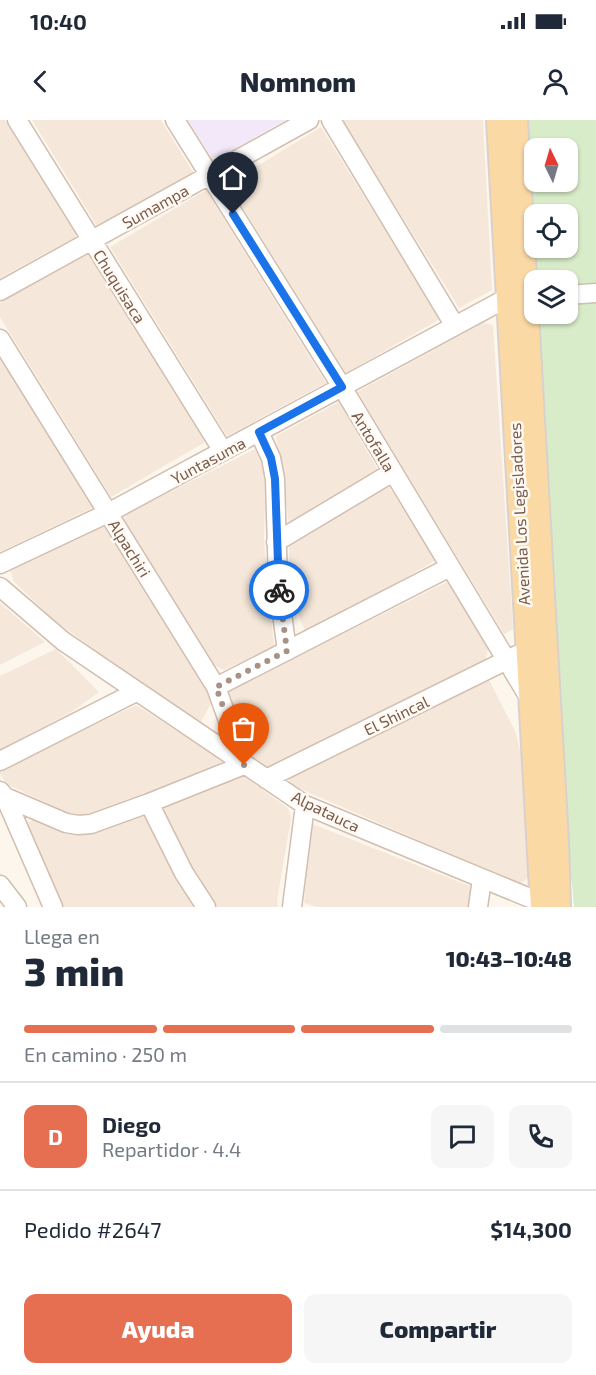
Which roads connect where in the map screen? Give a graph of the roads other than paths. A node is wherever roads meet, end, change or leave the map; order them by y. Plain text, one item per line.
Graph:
1 (18, 120) edge
2 (175, 120) edge
3 (309, 120) edge
4 (331, 120) edge
5 (498, 120) edge
6 (516, 120) edge
7 (209, 176) junction
8 (92, 240) junction
9 (0, 291) edge
10 (596, 293) edge
11 (578, 294) edge
12 (522, 297) edge
13 (455, 326) junction
14 (0, 339) edge
15 (342, 387) junction
16 (259, 432) junction
17 (223, 451) junction
18 (393, 472) junction
19 (108, 513) junction
20 (276, 542) junction
21 (0, 564) edge
22 (450, 567) junction
23 (0, 587) edge
24 (287, 651) junction
25 (527, 651) junction
26 (506, 660) junction
27 (216, 687) junction
28 (136, 692) junction
29 (531, 700) junction
30 (551, 734) junction
31 (0, 761) edge
32 (244, 765) junction
33 (266, 779) junction
34 (3, 794) edge
35 (149, 803) junction
36 (305, 805) junction
37 (482, 879) junction
38 (0, 885) edge
39 (551, 905) edge
40 (17, 907) edge
41 (52, 907) edge
42 (206, 907) edge
43 (292, 907) edge
44 (478, 907) edge

1 - 8 street, Chuquisaca
2 - 7 street, Antofalla
3 - 7 street, Sumampa
4 - 13 street
5 - 12 main road, Avenida Los Legisladores
6 - 12 main road, Avenida Los Legisladores
7 - 8 street, Sumampa
7 - 15 street, Antofalla
8 - 9 street, Sumampa
8 - 17 street, Chuquisaca
10 - 11 street
12 - 13 street, Yuntasuma
12 - 25 main road, Avenida Los Legisladores
12 - 30 main road, Avenida Los Legisladores
13 - 15 street, Yuntasuma
14 - 19 street, Alpachiri
15 - 16 street, Yuntasuma
15 - 18 street, Antofalla
16 - 17 street, Yuntasuma
16 - 20 street
17 - 19 street, Yuntasuma
18 - 20 street
18 - 22 street, Antofalla
19 - 21 street, Yuntasuma
19 - 27 street, Alpachiri
20 - 24 street
22 - 24 street
22 - 26 street, Antofalla
23 - 28 street, Alpatauca
24 - 27 street
25 - 26 street, El Shincal
25 - 29 main road, Avenida Los Legisladores
26 - 29 street, Antofalla
26 - 33 street, El Shincal
27 - 32 street, Alpachiri
28 - 31 street
28 - 32 street, Alpatauca
29 - 30 street, Antofalla
29 - 39 main road, Avenida Los Legisladores
30 - 39 main road, Avenida Los Legisladores
32 - 33 street, Alpatauca
32 - 35 street
33 - 36 street, Alpatauca
34 - 35 street
34 - 41 street
35 - 42 street
36 - 37 street, Alpatauca
36 - 43 street
37 - 39 street, Alpatauca
37 - 44 street
38 - 40 street

